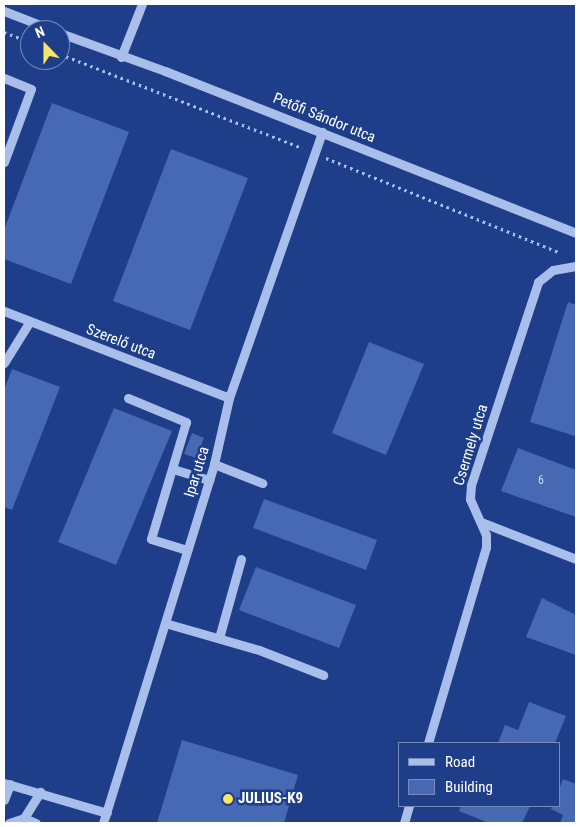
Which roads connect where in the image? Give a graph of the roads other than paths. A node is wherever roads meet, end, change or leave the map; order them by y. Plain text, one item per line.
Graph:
1 (142, 4) edge
2 (4, 11) edge
3 (27, 20) edge
4 (70, 37) edge
5 (121, 57) junction
6 (4, 78) edge
7 (322, 132) junction
8 (4, 162) edge
9 (576, 233) edge
10 (576, 266) edge
11 (4, 311) edge
12 (30, 321) junction
13 (4, 363) edge
14 (128, 398) dead end
15 (229, 398) junction
16 (214, 464) junction
17 (173, 469) junction
18 (209, 480) junction
19 (262, 483) dead end
20 (482, 522) junction
21 (187, 550) junction
22 (241, 559) dead end
23 (576, 559) edge
24 (165, 623) junction
25 (219, 638) junction
26 (323, 675) dead end
27 (428, 742) edge
28 (7, 784) edge
29 (40, 792) junction
30 (4, 800) edge
31 (409, 807) edge
32 (107, 812) junction
33 (24, 818) junction
34 (9, 823) edge
35 (36, 823) edge
36 (103, 823) edge
37 (405, 823) edge

1 - 5 street
2 - 3 street
4 - 5 street, Petőfi Sándor utca
5 - 7 street, Petőfi Sándor utca
6 - 8 street
7 - 9 street, Petőfi Sándor utca
7 - 15 street, Ipar utca
10 - 20 street, Csermely utca
11 - 12 street, Szerelő utca
12 - 13 street
12 - 15 street, Szerelő utca
14 - 17 street
15 - 16 street, Ipar utca
16 - 18 street, Ipar utca
16 - 19 street
17 - 18 street
17 - 21 street
18 - 21 street, Ipar utca
20 - 23 street
20 - 27 street, Csermely utca
21 - 24 street, Ipar utca
22 - 25 street
24 - 25 street
24 - 32 street, Ipar utca
25 - 26 street
28 - 29 street
28 - 30 street
29 - 32 street
29 - 33 street
31 - 37 street
32 - 36 street, Ipar utca
33 - 34 street
33 - 35 street

